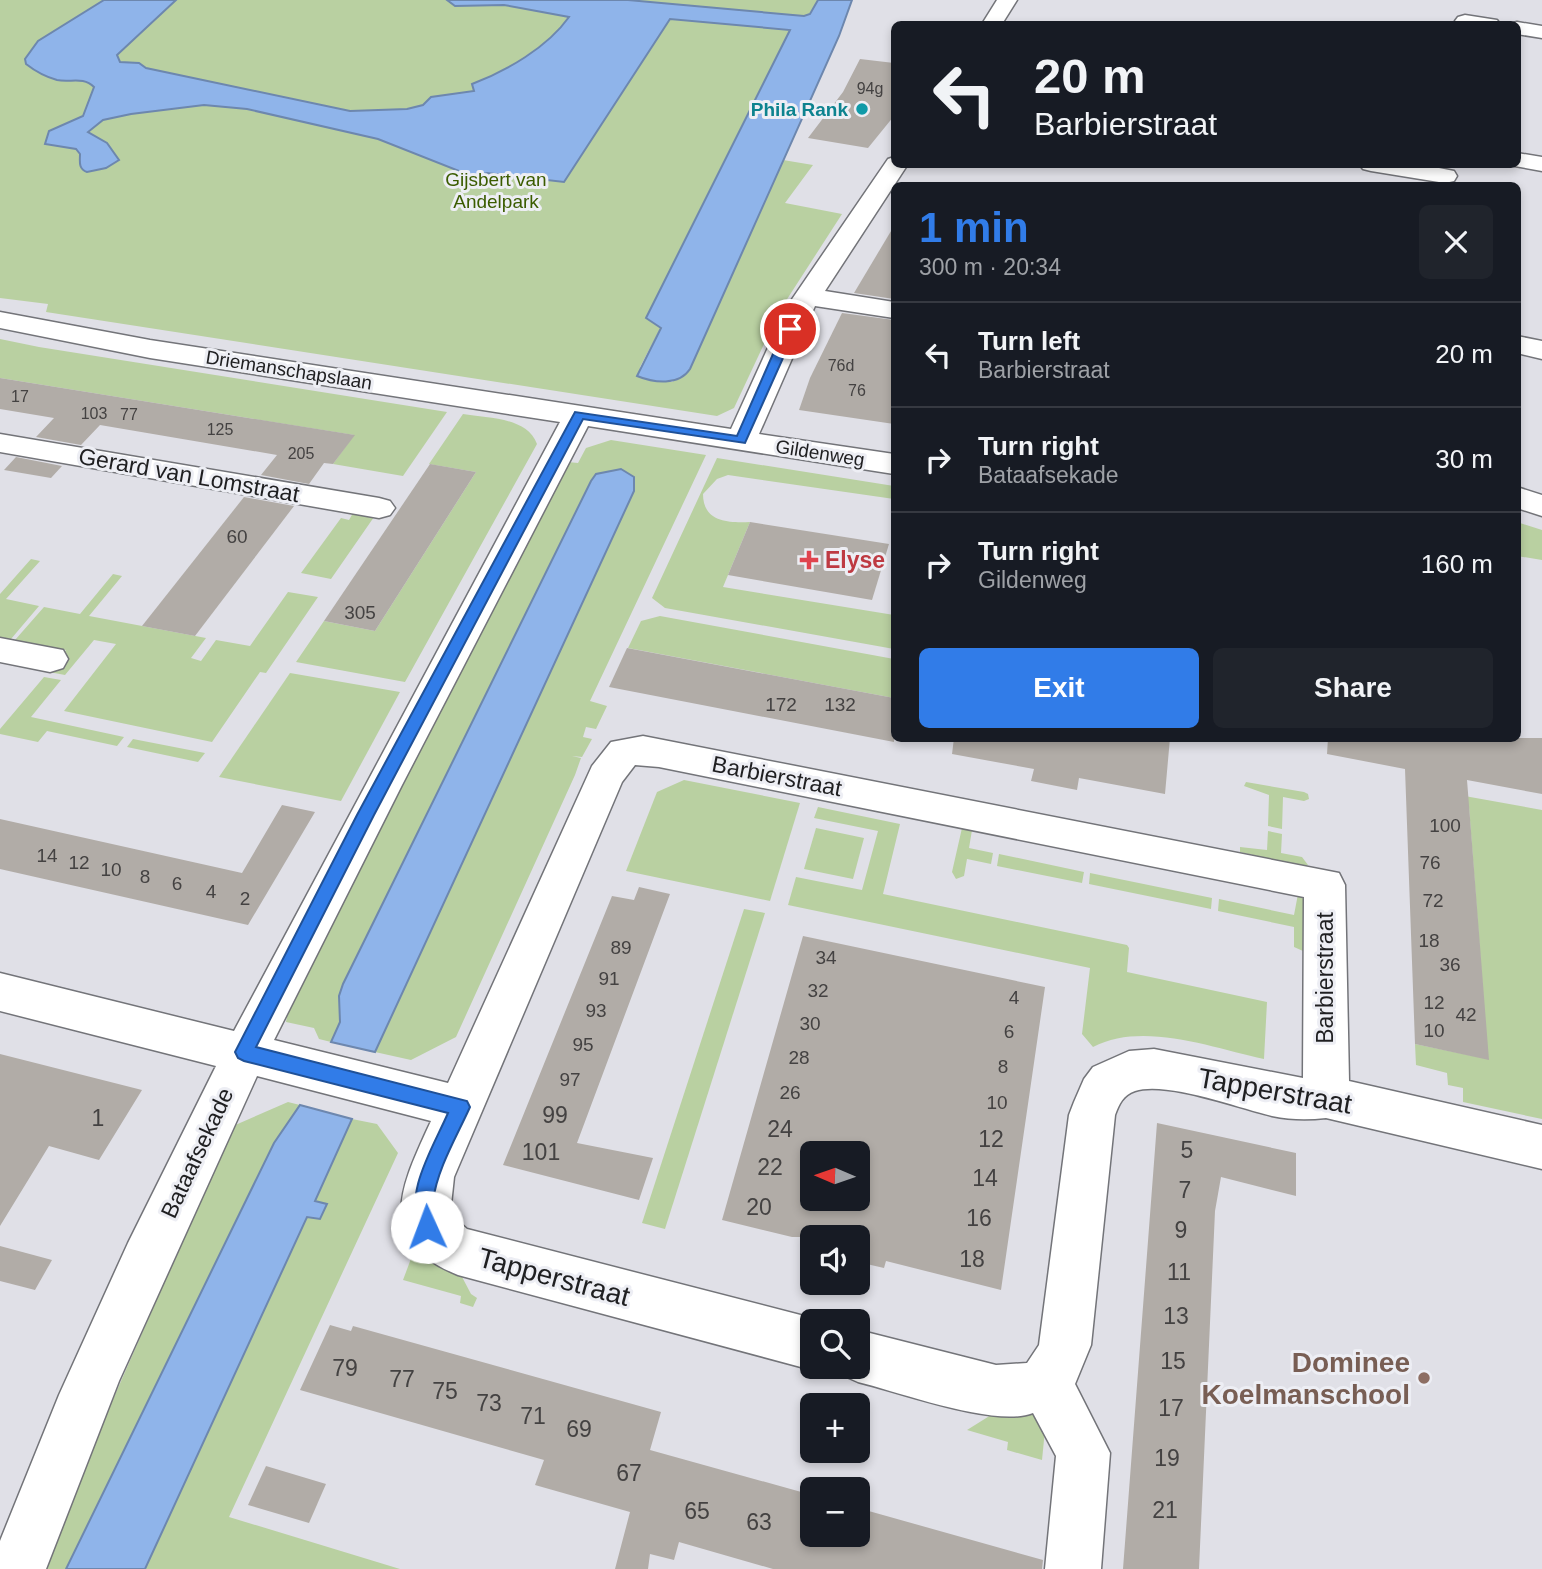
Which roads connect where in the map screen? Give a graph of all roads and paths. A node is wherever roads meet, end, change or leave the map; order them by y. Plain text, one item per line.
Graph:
1 (1007, 0) edge
2 (1468, 0) edge
3 (994, 21) edge
4 (1465, 21) edge
5 (1521, 29) edge
6 (1542, 32) edge
7 (1521, 161) edge
8 (1542, 164) edge
9 (893, 168) edge
10 (1396, 168) edge
11 (1445, 176) edge
12 (807, 297) junction
13 (891, 310) edge
14 (0, 320) edge
15 (1521, 345) edge
16 (1542, 350) edge
17 (579, 415) junction
18 (741, 440) junction
19 (0, 443) edge
20 (891, 464) edge
21 (1521, 498) edge
22 (1542, 506) edge
23 (379, 508) dead end
24 (0, 650) edge
25 (50, 659) dead end
26 (0, 992) edge
27 (244, 1052) junction
28 (1326, 1097) junction
29 (460, 1107) junction
30 (1542, 1147) edge
31 (800, 1342) edge
32 (870, 1359) edge
33 (1045, 1382) junction
34 (18, 1569) edge
35 (1073, 1569) edge

1 - 3 street
2 - 4 street
5 - 6 street
7 - 8 street
9 - 12 street
10 - 11 street
12 - 13 street
12 - 18 street
14 - 17 street, Driemanschapslaan
15 - 16 street
17 - 18 street, Gildenweg
17 - 27 street, Bataafsekade
18 - 20 street, Gildenweg
19 - 23 street, Gerard van Lomstraat
21 - 22 street
24 - 25 street
26 - 27 street
27 - 29 street
27 - 34 street, Bataafsekade
28 - 29 street, Barbierstraat
28 - 30 street, Tapperstraat
28 - 33 street, Tapperstraat
29 - 31 street, Tapperstraat
32 - 33 street
33 - 35 street

